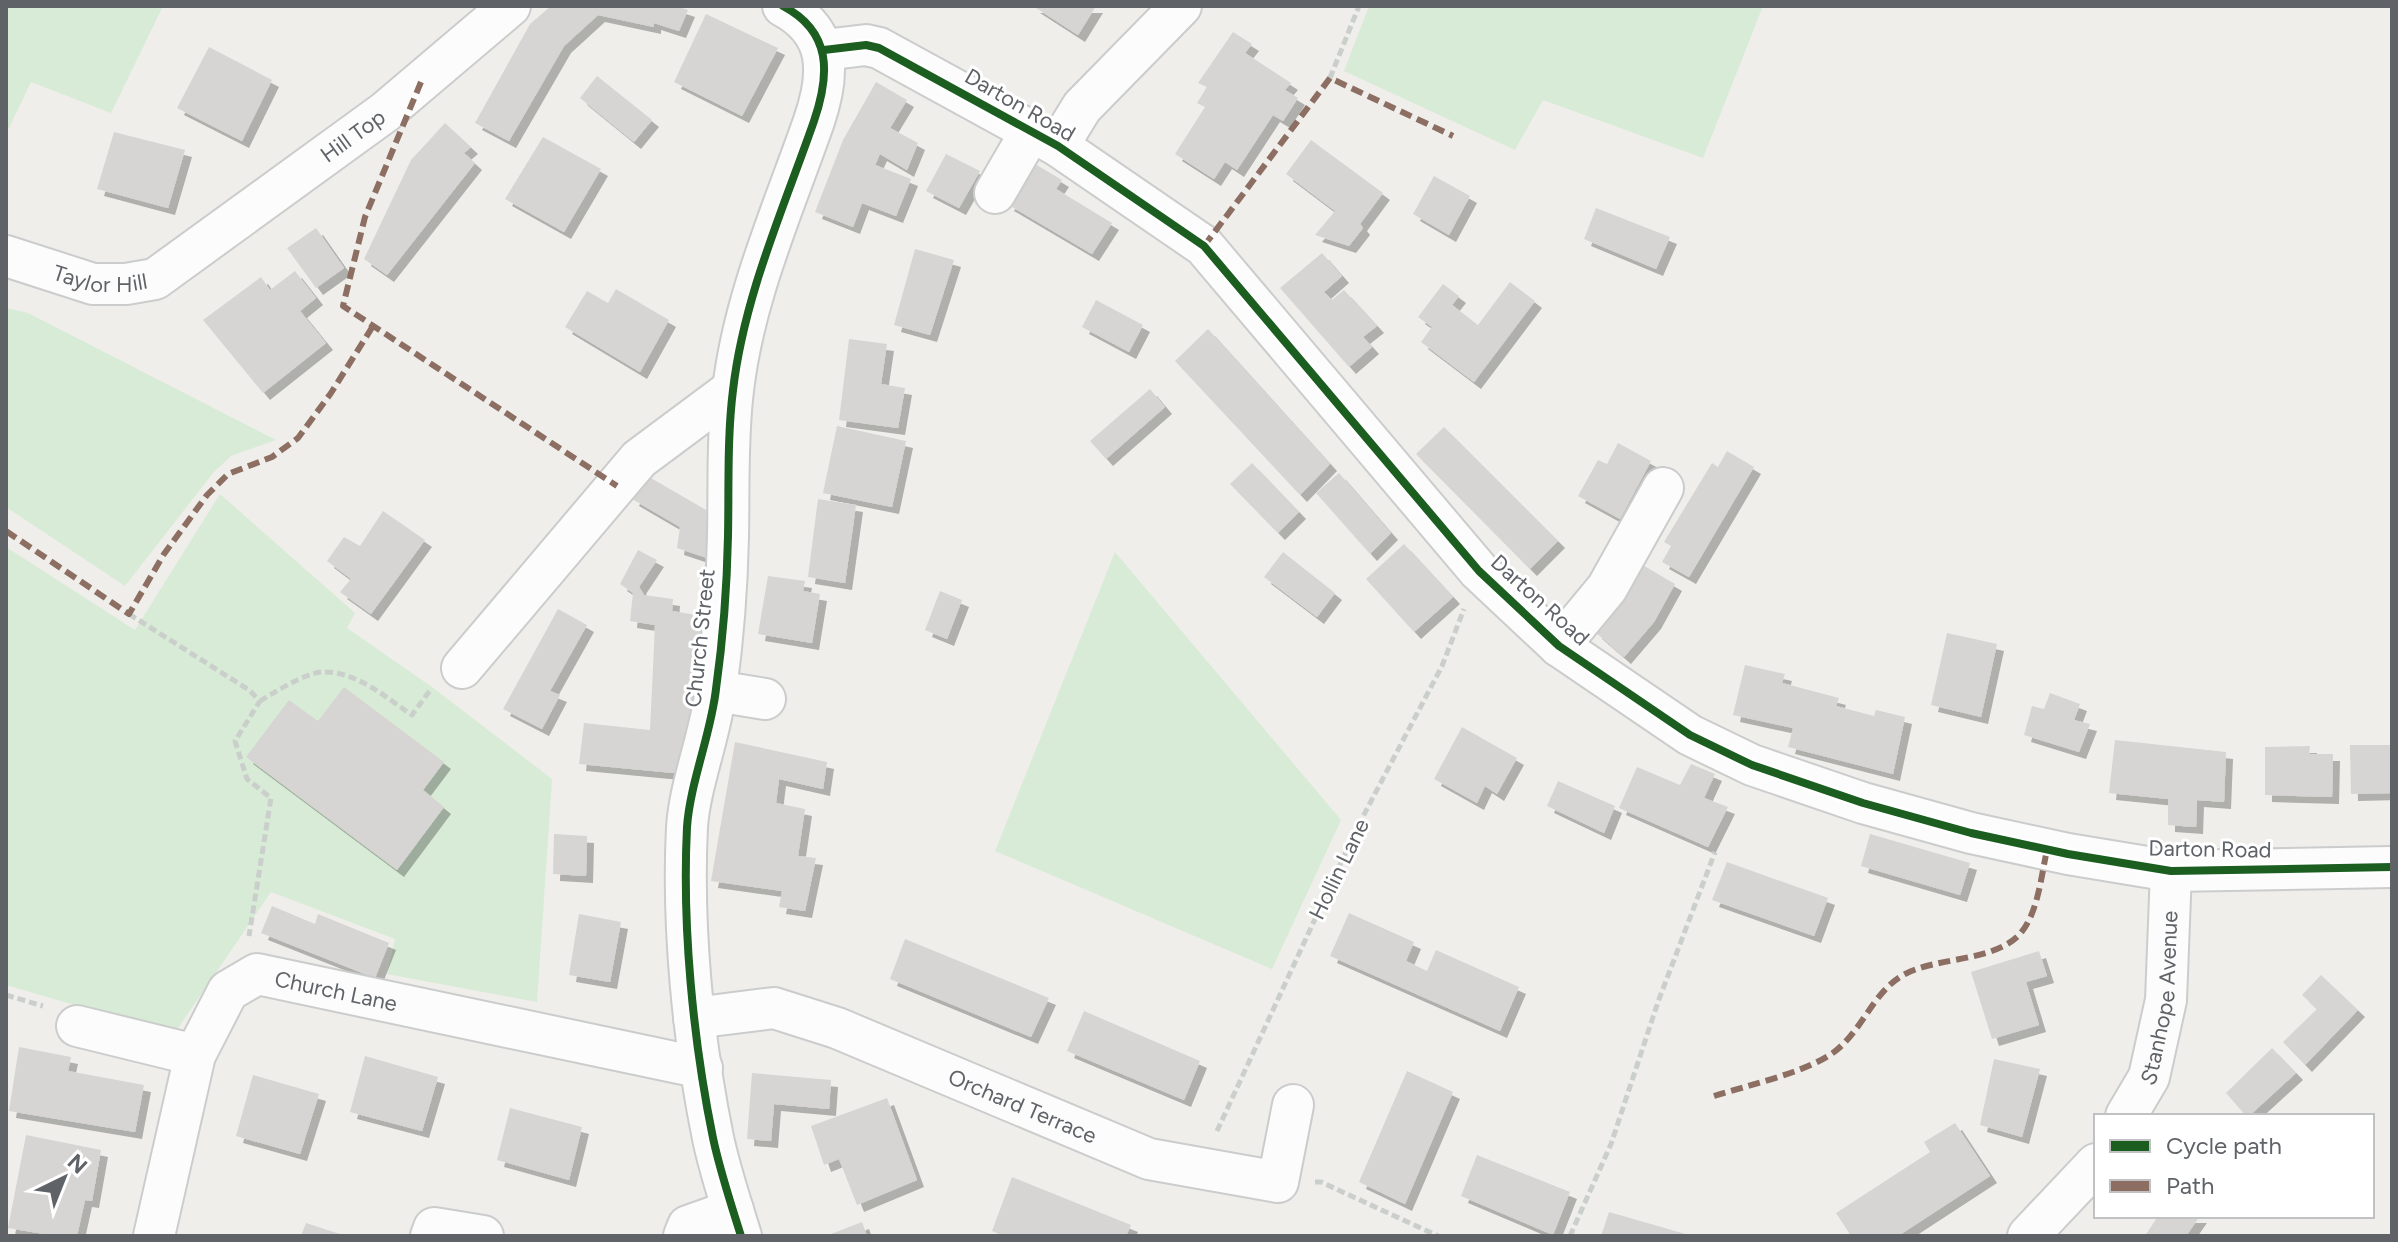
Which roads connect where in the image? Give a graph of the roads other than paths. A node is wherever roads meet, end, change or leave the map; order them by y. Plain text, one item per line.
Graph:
1 (510, 6) edge
2 (783, 6) edge
3 (1181, 6) edge
4 (824, 50) junction
5 (1044, 138) junction
6 (995, 193) dead end
7 (189, 254) joint
8 (6, 256) edge
9 (733, 389) junction
10 (1663, 488) dead end
11 (1559, 646) junction
12 (462, 668) road end
13 (716, 691) junction
14 (765, 699) dead end
15 (2392, 867) edge
16 (2171, 871) junction
17 (694, 1018) junction
18 (77, 1026) dead end
19 (195, 1055) junction
20 (702, 1068) junction
21 (1293, 1105) dead end
22 (2127, 1114) edge
23 (2094, 1166) edge
24 (737, 1223) edge
25 (154, 1236) edge
26 (431, 1236) edge
27 (483, 1236) edge
28 (684, 1236) edge
29 (2028, 1236) edge

1 - 7 street, Hill Top
2 - 4 street
3 - 5 street
4 - 5 street, Darton Road
4 - 9 street, Church Street
5 - 6 street
5 - 11 street, Darton Road
7 - 8 street, Taylor Hill
9 - 12 street
9 - 13 street, Church Street
10 - 11 street
11 - 16 street, Darton Road
13 - 14 street
13 - 17 street, Church Street
15 - 16 street, Darton Road
16 - 22 street, Stanhope Avenue
17 - 20 street, Church Street
17 - 21 street, Orchard Terrace
18 - 19 street
19 - 20 street, Church Lane
19 - 25 street, Church Lane
20 - 24 street, Church Street
23 - 29 street
24 - 28 street
26 - 27 street

